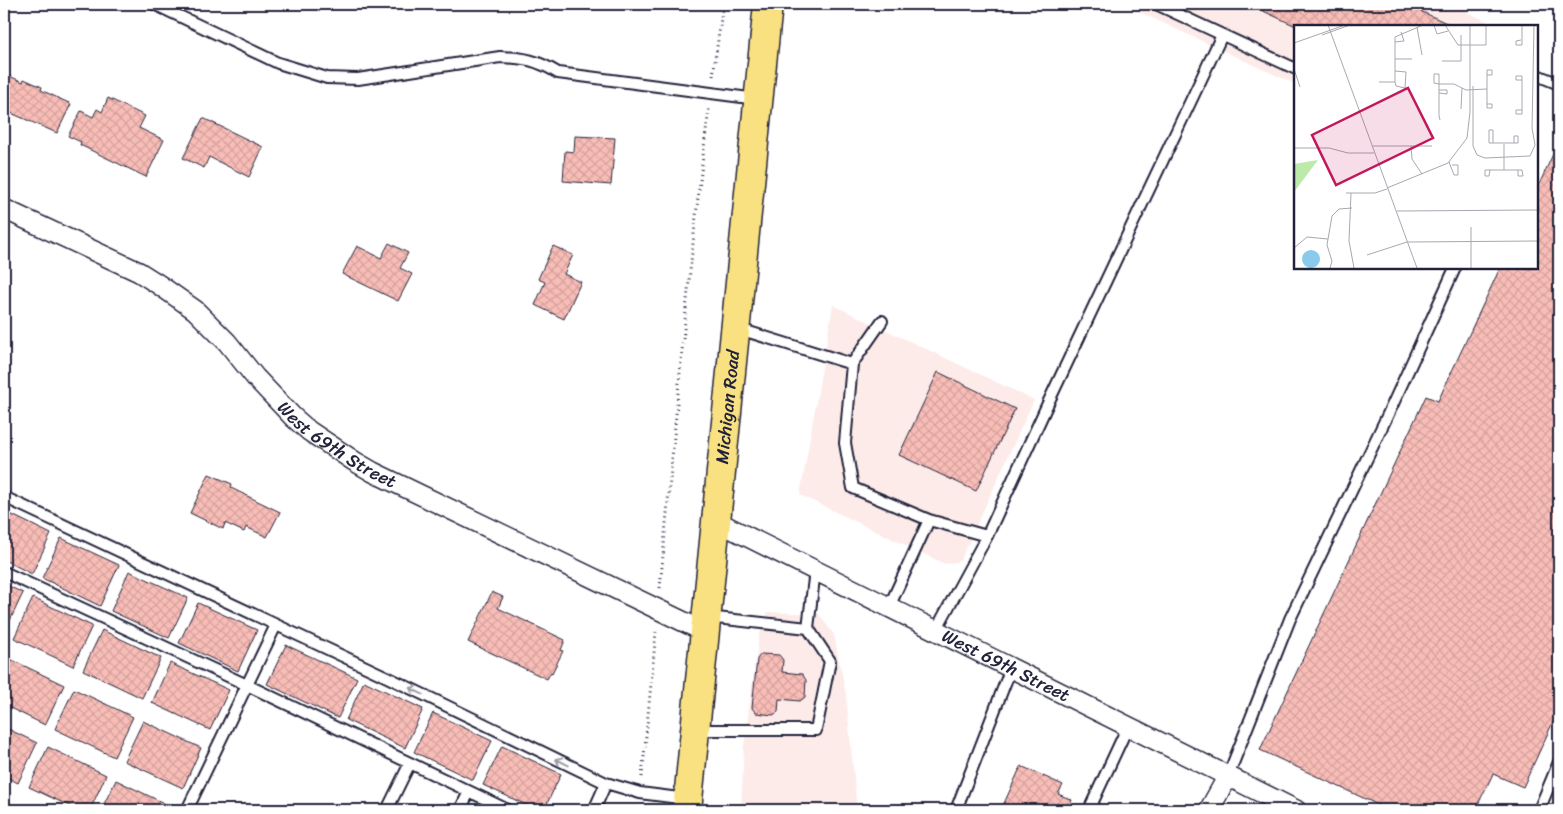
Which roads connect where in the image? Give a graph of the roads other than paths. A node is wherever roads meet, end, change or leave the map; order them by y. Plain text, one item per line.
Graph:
1 (154, 4) edge
2 (768, 4) edge
3 (1156, 4) edge
4 (1222, 35) junction
5 (1294, 68) edge
6 (1538, 75) edge
7 (1559, 84) edge
8 (758, 99) junction
9 (4, 209) edge
10 (1455, 269) edge
11 (882, 321) dead end
12 (735, 328) junction
13 (852, 364) junction
14 (4, 497) edge
15 (716, 520) junction
16 (929, 520) junction
17 (988, 536) junction
18 (815, 570) junction
19 (4, 572) edge
20 (889, 607) junction
21 (706, 624) junction
22 (276, 625) junction
23 (808, 628) junction
24 (936, 630) junction
25 (1011, 668) junction
26 (246, 685) junction
27 (1128, 726) junction
28 (695, 730) junction
29 (1559, 762) edge
30 (410, 763) junction
31 (1228, 776) junction
32 (606, 783) junction
33 (469, 792) junction
34 (687, 805) edge
35 (187, 810) edge
36 (387, 810) edge
37 (460, 810) edge
38 (508, 810) edge
39 (594, 810) edge
40 (956, 810) edge
41 (1089, 810) edge
42 (1210, 810) edge
43 (1296, 810) edge
44 (1538, 810) edge

1 - 8 lane
2 - 8 main road, Michigan Road
3 - 4 lane
4 - 5 lane
4 - 17 lane
6 - 7 lane
8 - 12 main road, Michigan Road
9 - 21 street, West 69th Street
10 - 31 lane
11 - 13 lane
12 - 13 lane
12 - 15 main road, Michigan Road
13 - 16 lane
14 - 22 lane
15 - 18 street, West 69th Street
15 - 21 main road, Michigan Road
16 - 17 lane
16 - 20 lane
17 - 24 lane
18 - 20 street, West 69th Street
18 - 23 lane
19 - 26 lane
20 - 24 street, West 69th Street
21 - 23 lane
21 - 28 main road, Michigan Road
22 - 26 lane
32 -> 22 lane
23 - 28 lane
24 - 25 street, West 69th Street
25 - 27 street, West 69th Street
25 - 40 lane
26 - 30 lane
26 - 35 lane
27 - 31 street, West 69th Street
27 - 41 lane
28 - 34 main road, Michigan Road
29 - 44 lane
30 - 33 lane
30 - 36 lane
31 - 42 street
31 - 43 street, West 69th Street
32 - 34 lane
32 - 39 lane
33 - 37 lane
33 - 38 lane

